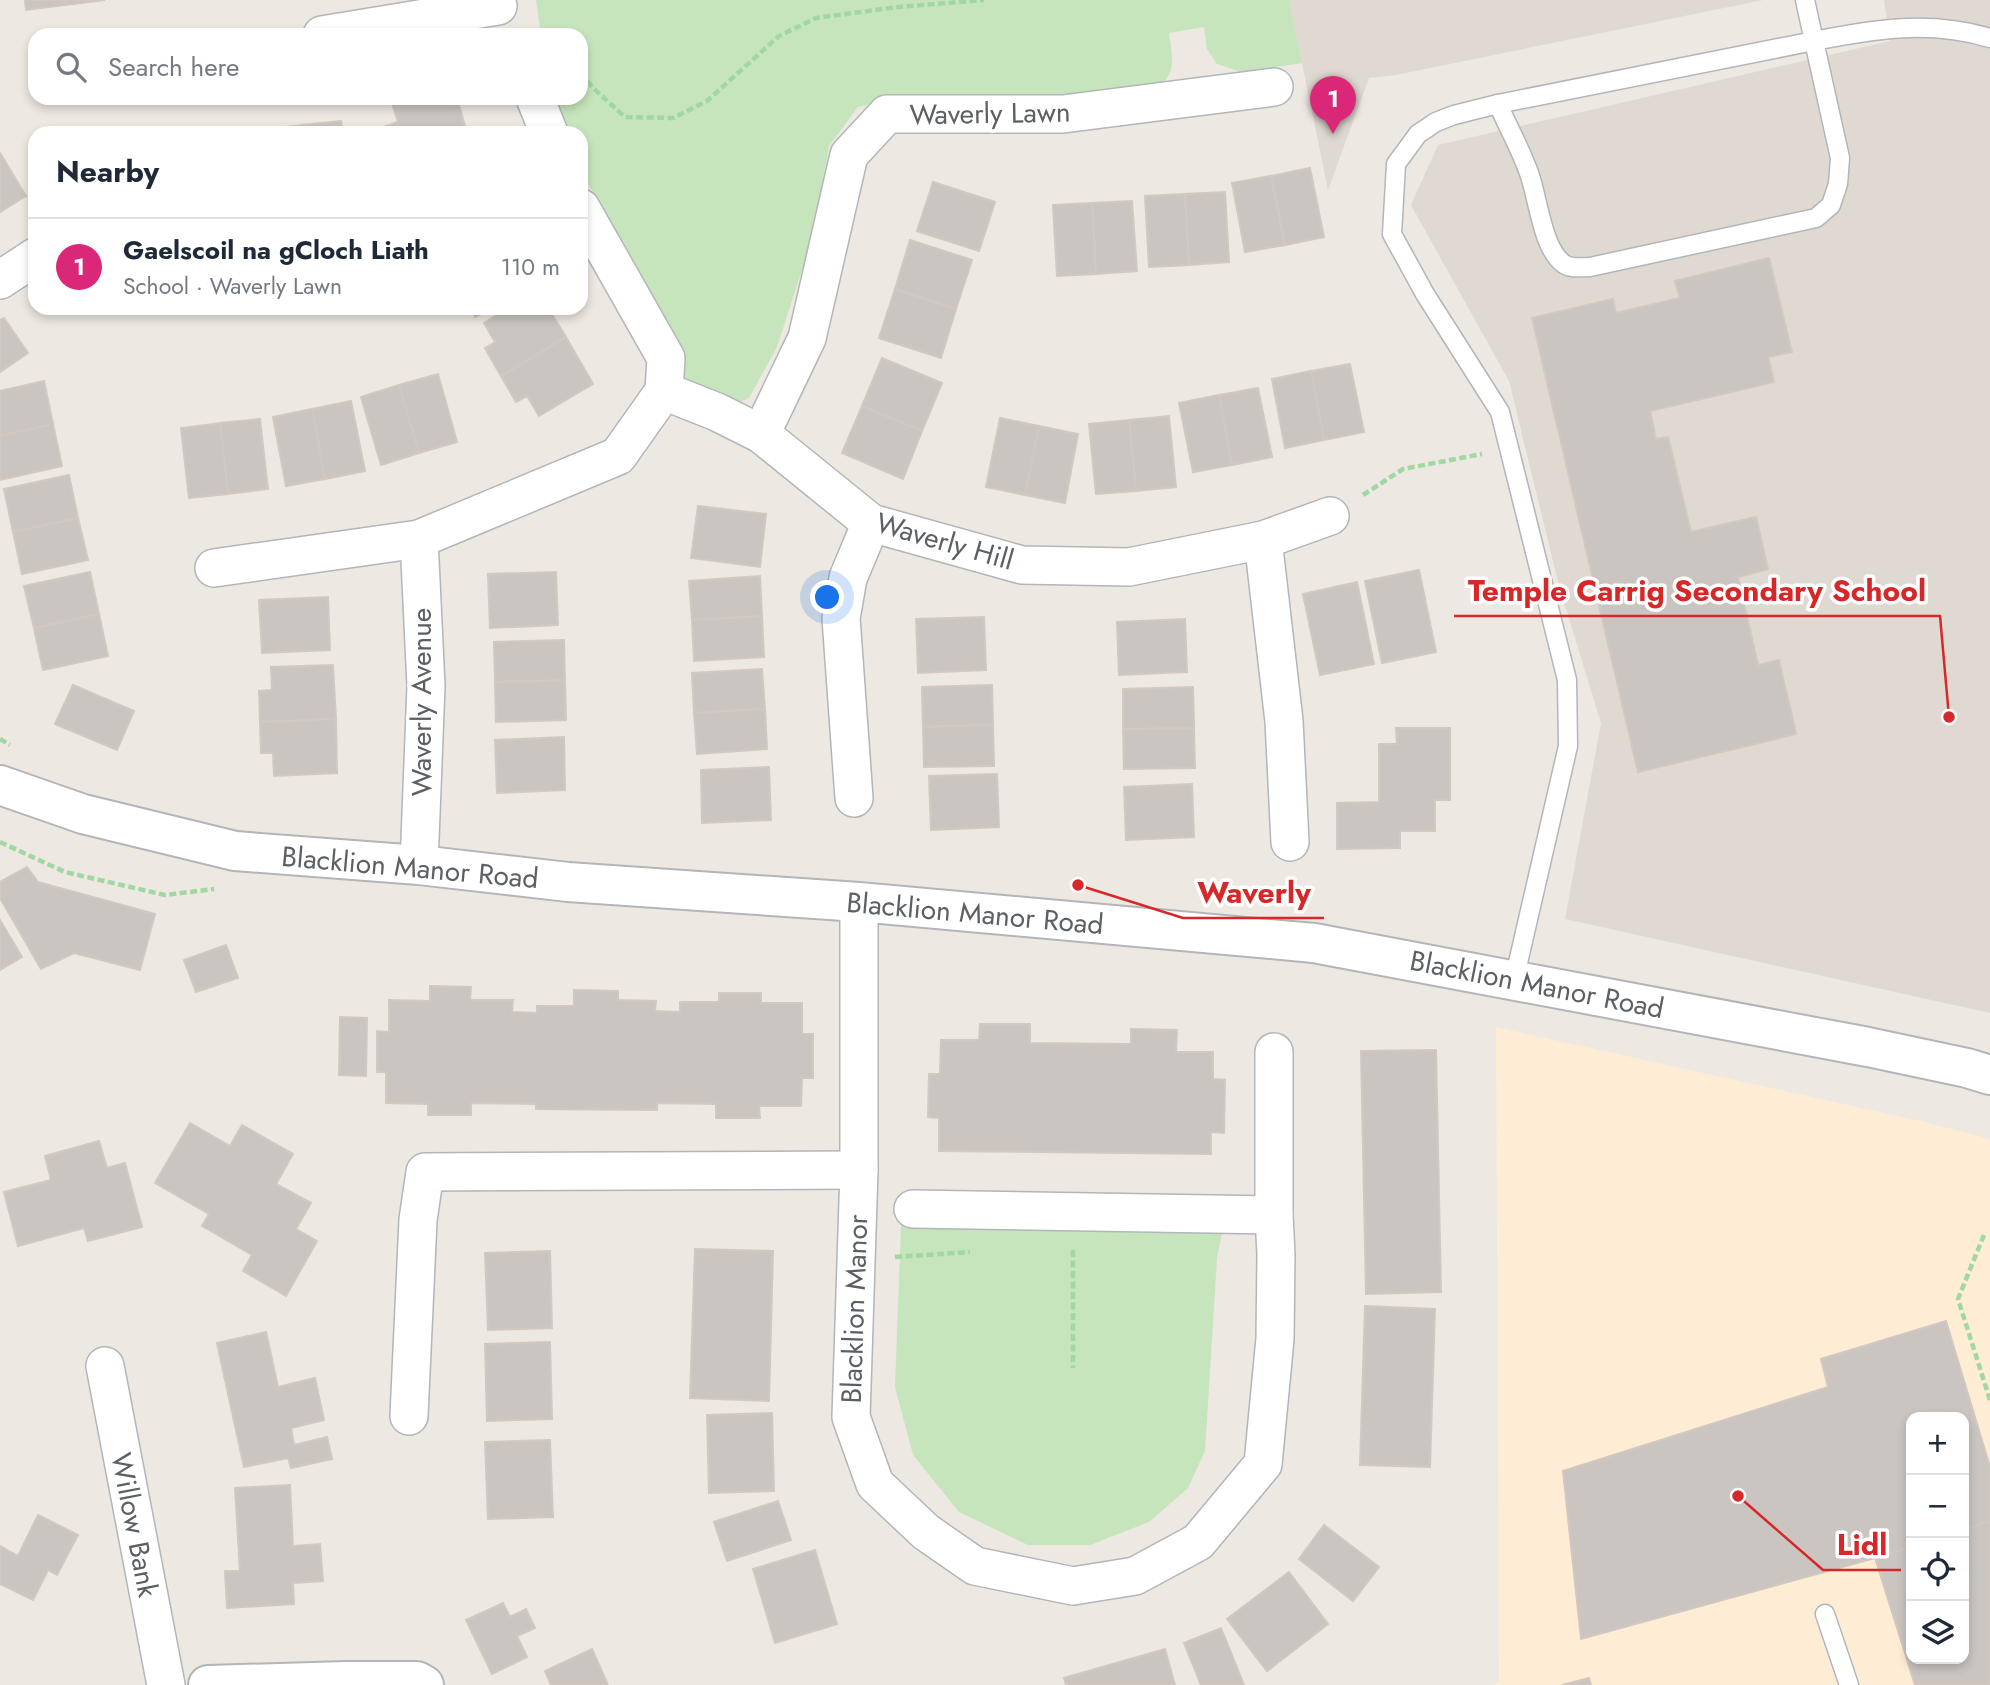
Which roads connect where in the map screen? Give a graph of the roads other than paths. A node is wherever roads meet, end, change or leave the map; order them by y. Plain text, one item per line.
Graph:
1 (1805, 0) edge
2 (502, 14) edge
3 (382, 28) edge
4 (1990, 38) edge
5 (1814, 41) junction
6 (1274, 86) dead end
7 (1498, 104) junction
8 (538, 105) edge
9 (546, 126) edge
10 (588, 220) edge
11 (28, 262) edge
12 (0, 280) edge
13 (664, 391) junction
14 (761, 434) junction
15 (1330, 516) road end
16 (871, 523) junction
17 (419, 539) junction
18 (1263, 540) junction
19 (214, 568) dead end
20 (0, 785) edge
21 (854, 798) dead end
22 (1290, 842) dead end
23 (419, 865) junction
24 (859, 902) junction
25 (1514, 980) junction
26 (1274, 1052) dead end
27 (1990, 1074) edge
28 (859, 1170) junction
29 (913, 1209) dead end
30 (1274, 1215) junction
31 (105, 1366) dead end
32 (409, 1416) dead end
33 (1825, 1614) dead end
34 (166, 1685) edge
35 (208, 1685) edge
36 (228, 1685) edge
37 (424, 1685) edge
38 (1849, 1685) edge

1 - 5 lane
2 - 3 street
4 - 5 lane
5 - 7 lane
5 - 7 lane
6 - 14 street, Waverly Lawn
7 - 25 lane
8 - 9 street
10 - 13 street
11 - 12 street
13 - 14 street, Waverly Hill
13 - 17 street
14 - 16 street, Waverly Hill
15 - 18 street, Waverly Hill
16 - 18 street, Waverly Hill
16 - 21 street
17 - 19 street
17 - 23 street, Waverly Avenue
18 - 22 street
20 - 23 street, Blacklion Manor Road
23 - 24 street, Blacklion Manor Road
24 - 25 street, Blacklion Manor Road
24 - 28 street, Blacklion Manor
25 - 27 street, Blacklion Manor Road
26 - 30 street, Blacklion Manor
28 - 30 street, Blacklion Manor
28 - 32 street
29 - 30 street
31 - 34 street, Willow Bank
33 - 38 lane
35 - 36 street
36 - 37 street

